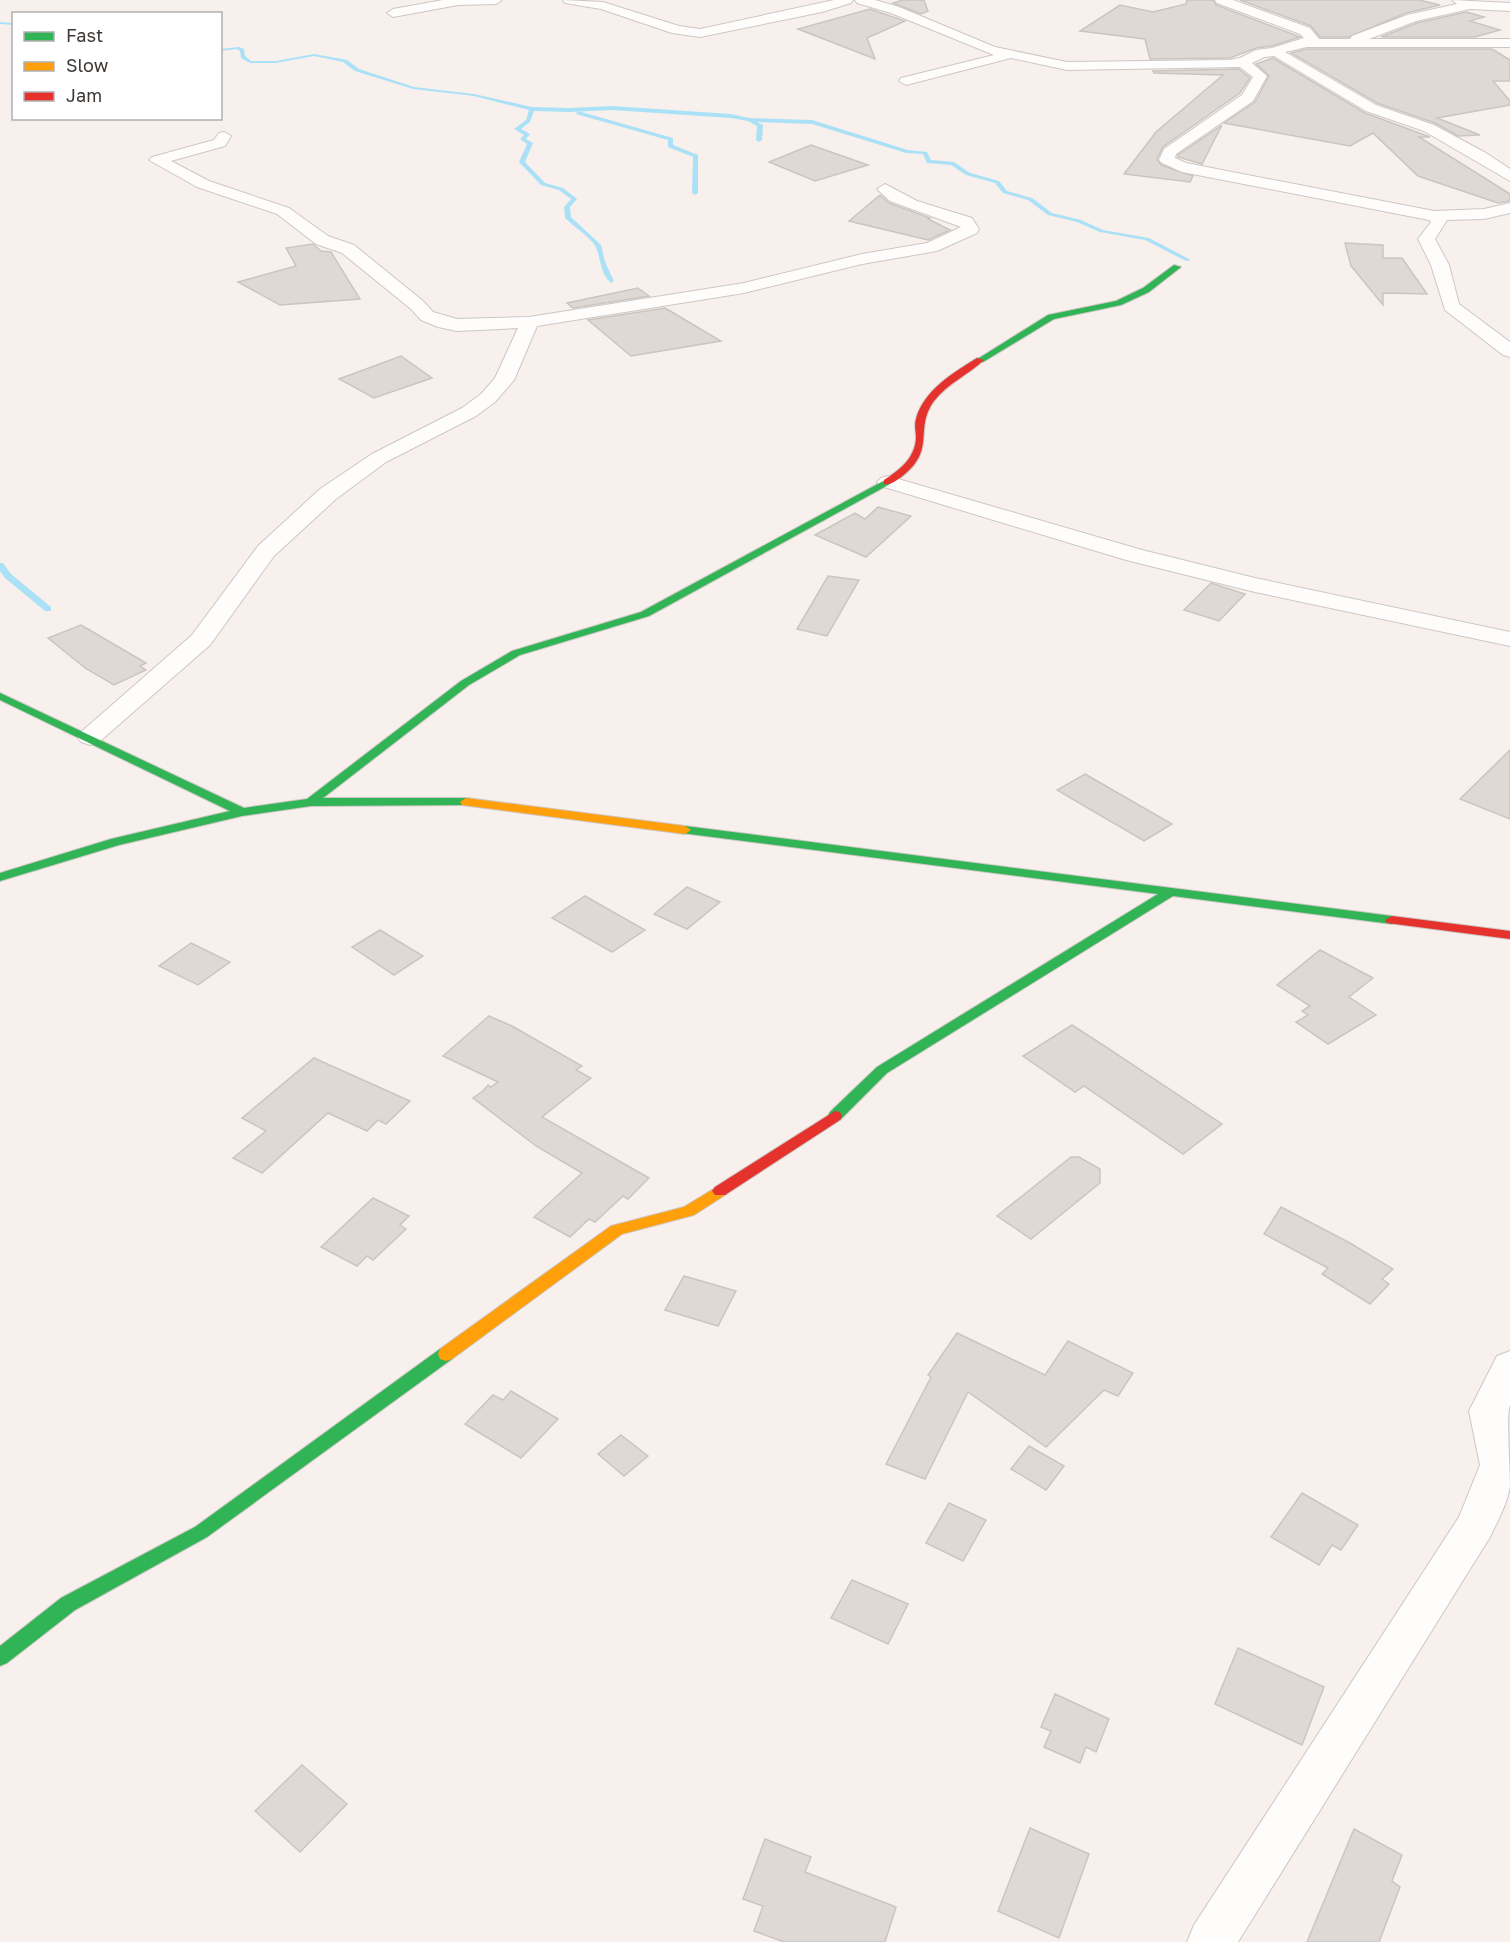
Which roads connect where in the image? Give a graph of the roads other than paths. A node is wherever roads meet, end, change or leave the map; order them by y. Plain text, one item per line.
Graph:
1 (496, 0) edge
2 (569, 0) edge
3 (847, 0) edge
4 (861, 0) edge
5 (1221, 0) edge
6 (1464, 3) edge
7 (1510, 7) edge
8 (393, 13) dead end
9 (1346, 42) junction
10 (1307, 43) junction
11 (1500, 47) edge
12 (1276, 52) junction
13 (1008, 55) junction
14 (1243, 62) junction
15 (906, 81) dead end
16 (224, 136) dead end
17 (1510, 176) edge
18 (885, 189) dead end
19 (1510, 208) edge
20 (1434, 216) junction
21 (1177, 267) dead end
22 (529, 322) junction
23 (1510, 351) edge
24 (888, 482) junction
25 (1510, 639) edge
26 (0, 696) edge
27 (90, 737) junction
28 (311, 802) junction
29 (242, 812) junction
30 (0, 877) edge
31 (1172, 892) junction
32 (1510, 935) edge
33 (1510, 1366) edge
34 (0, 1657) edge
35 (1211, 1942) edge

1 - 8 street
2 - 3 street
4 - 13 street
5 - 10 street
6 - 7 street
6 - 9 street
9 - 10 street
9 - 11 street
10 - 12 street
12 - 14 street
12 - 17 street
13 - 14 street
13 - 15 street
14 - 20 street
16 - 22 street
18 - 22 street
19 - 20 street
20 - 23 street
21 - 24 street
22 - 27 street
24 - 25 street
24 - 28 street
26 - 27 street
27 - 29 street
28 - 29 street
28 - 31 street
29 - 30 street
31 - 32 street
31 - 34 street
33 - 35 street

